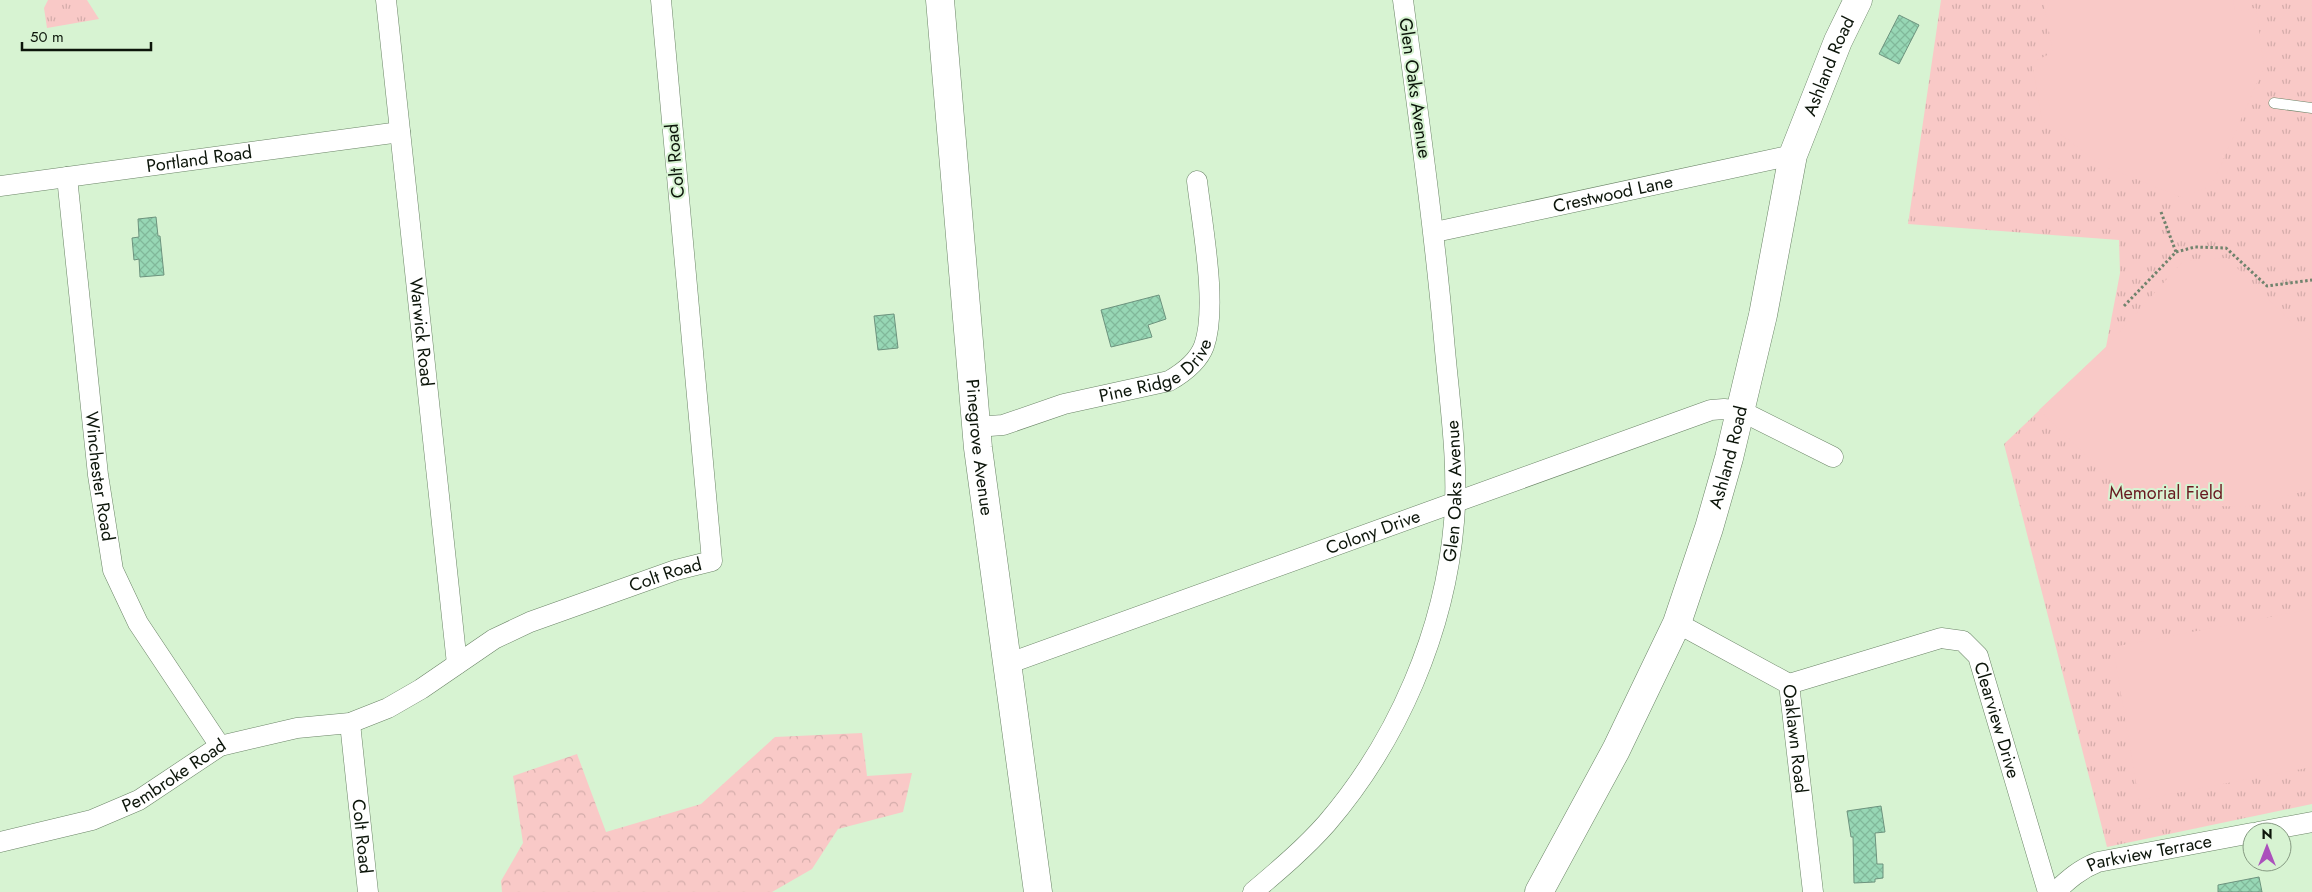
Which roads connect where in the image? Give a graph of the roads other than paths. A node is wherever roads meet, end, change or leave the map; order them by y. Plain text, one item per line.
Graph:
1 (386, 0) edge
2 (661, 0) edge
3 (940, 0) edge
4 (1403, 0) edge
5 (1858, 0) edge
6 (2274, 103) dead end
7 (2312, 108) edge
8 (400, 132) junction
9 (1793, 155) junction
10 (67, 177) junction
11 (1197, 181) dead end
12 (0, 186) edge
13 (1434, 232) junction
14 (1741, 410) junction
15 (976, 427) junction
16 (1833, 457) dead end
17 (1454, 502) junction
18 (1677, 623) junction
19 (457, 664) junction
20 (1007, 664) junction
21 (1789, 684) junction
22 (350, 723) junction
23 (220, 746) junction
24 (2312, 822) edge
25 (2292, 826) edge
26 (2242, 835) edge
27 (0, 842) edge
28 (368, 892) edge
29 (1038, 892) edge
30 (1253, 892) edge
31 (1540, 892) edge
32 (1812, 892) edge
33 (2048, 892) edge
34 (2055, 892) edge

1 - 8 street, Warwick Road
2 - 19 street, Colt Road
3 - 15 street, Pinegrove Avenue
4 - 13 street, Glen Oaks Avenue
5 - 9 street, Ashland Road
6 - 7 lane
8 - 10 street, Portland Road
8 - 19 street, Warwick Road
9 - 13 street, Crestwood Lane
9 - 14 street, Ashland Road
10 - 12 street, Portland Road
10 - 23 street, Winchester Road
11 - 15 street, Pine Ridge Drive
13 - 17 street, Glen Oaks Avenue
14 - 16 street
14 - 17 street, Colony Drive
14 - 18 street, Ashland Road
15 - 20 street, Pinegrove Avenue
17 - 20 street, Colony Drive
17 - 30 street, Glen Oaks Avenue
18 - 21 street, Oaklawn Road
18 - 31 street, Ashland Road
19 - 22 street, Colt Road
20 - 29 street, Pinegrove Avenue
21 - 32 street, Oaklawn Road
21 - 33 street, Clearview Drive
22 - 23 street, Pembroke Road
22 - 28 street, Colt Road
23 - 27 street, Pembroke Road
24 - 25 street
26 - 34 street, Parkview Terrace

